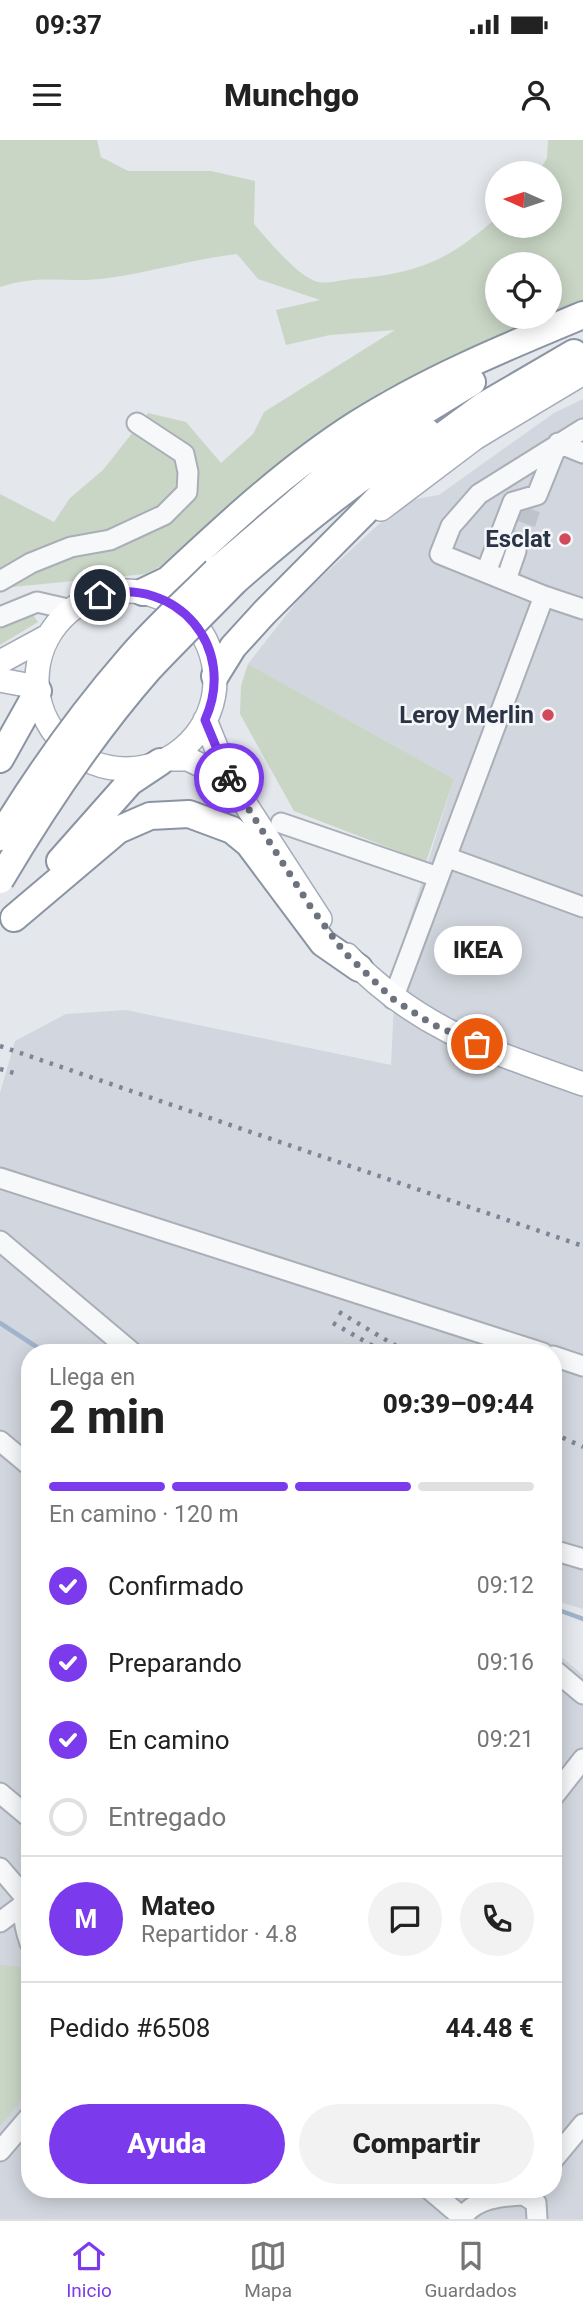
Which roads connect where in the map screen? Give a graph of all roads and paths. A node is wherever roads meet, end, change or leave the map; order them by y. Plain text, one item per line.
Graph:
1 (583, 315) edge
2 (583, 326) edge
3 (580, 358) edge
4 (137, 423) dead end
5 (573, 437) edge
6 (583, 453) edge
7 (516, 551) tunnel mouth
8 (486, 572) junction
9 (225, 576) junction
10 (506, 580) junction
11 (0, 581) edge
12 (143, 593) junction
13 (544, 596) junction
14 (583, 609) edge
15 (72, 610) junction
16 (0, 617) edge
17 (48, 636) junction
18 (0, 662) edge
19 (215, 676) junction
20 (0, 680) edge
21 (37, 689) junction
22 (205, 720) junction
23 (0, 759) edge
24 (163, 760) junction
25 (229, 779) junction
26 (281, 822) dead end
27 (0, 837) edge
28 (446, 857) junction
29 (438, 877) junction
30 (0, 880) edge
31 (583, 907) edge
32 (7, 927) edge
33 (359, 968) junction
34 (393, 999) junction
35 (583, 1084) edge
36 (0, 1178) edge
37 (0, 1241) edge
38 (122, 1344) edge
39 (515, 1344) edge
40 (562, 1359) edge
41 (583, 1366) edge
42 (0, 1441) edge
43 (21, 1458) edge
44 (562, 1553) edge
45 (583, 1559) edge
46 (562, 1676) edge
47 (583, 1694) edge
48 (583, 1759) edge
49 (562, 1786) edge
50 (0, 1793) edge
51 (21, 1810) edge
52 (0, 1868) edge
53 (21, 1891) edge
54 (21, 1901) edge
55 (0, 1922) edge
56 (583, 2124) edge
57 (21, 2126) edge
58 (562, 2149) edge
59 (0, 2151) edge
60 (439, 2198) edge
61 (493, 2198) edge
62 (532, 2198) edge
63 (462, 2218) edge
64 (537, 2219) edge

1 - 12 highway
2 - 9 highway
3 - 9 highway
3 - 19 highway
4 - 11 street
5 - 6 street
5 - 8 street
5 - 8 street
7 - 10 street
8 - 10 street
9 - 27 highway, bridge
9 - 30 highway, bridge
10 - 13 street
12 - 15 main road
12 - 19 main road
13 - 14 street
13 - 28 street
15 - 16 street
15 - 17 main road
17 - 18 main road
17 - 21 main road
19 - 22 main road
20 - 21 main road
21 - 23 highway
21 - 24 main road
22 - 24 main road
22 - 25 main road
24 - 25 main road
24 - 32 highway
25 - 33 main road
26 - 29 street
28 - 29 street
28 - 31 street
29 - 34 street
32 - 33 highway
33 - 34 main road
34 - 35 main road
36 - 39 street
37 - 38 street
40 - 41 street
42 - 43 street
44 - 45 street
46 - 47 street
48 - 49 street
50 - 51 street
52 - 53 street
54 - 55 street
56 - 58 street
57 - 59 street
60 - 63 street
61 - 63 street
62 - 64 street

